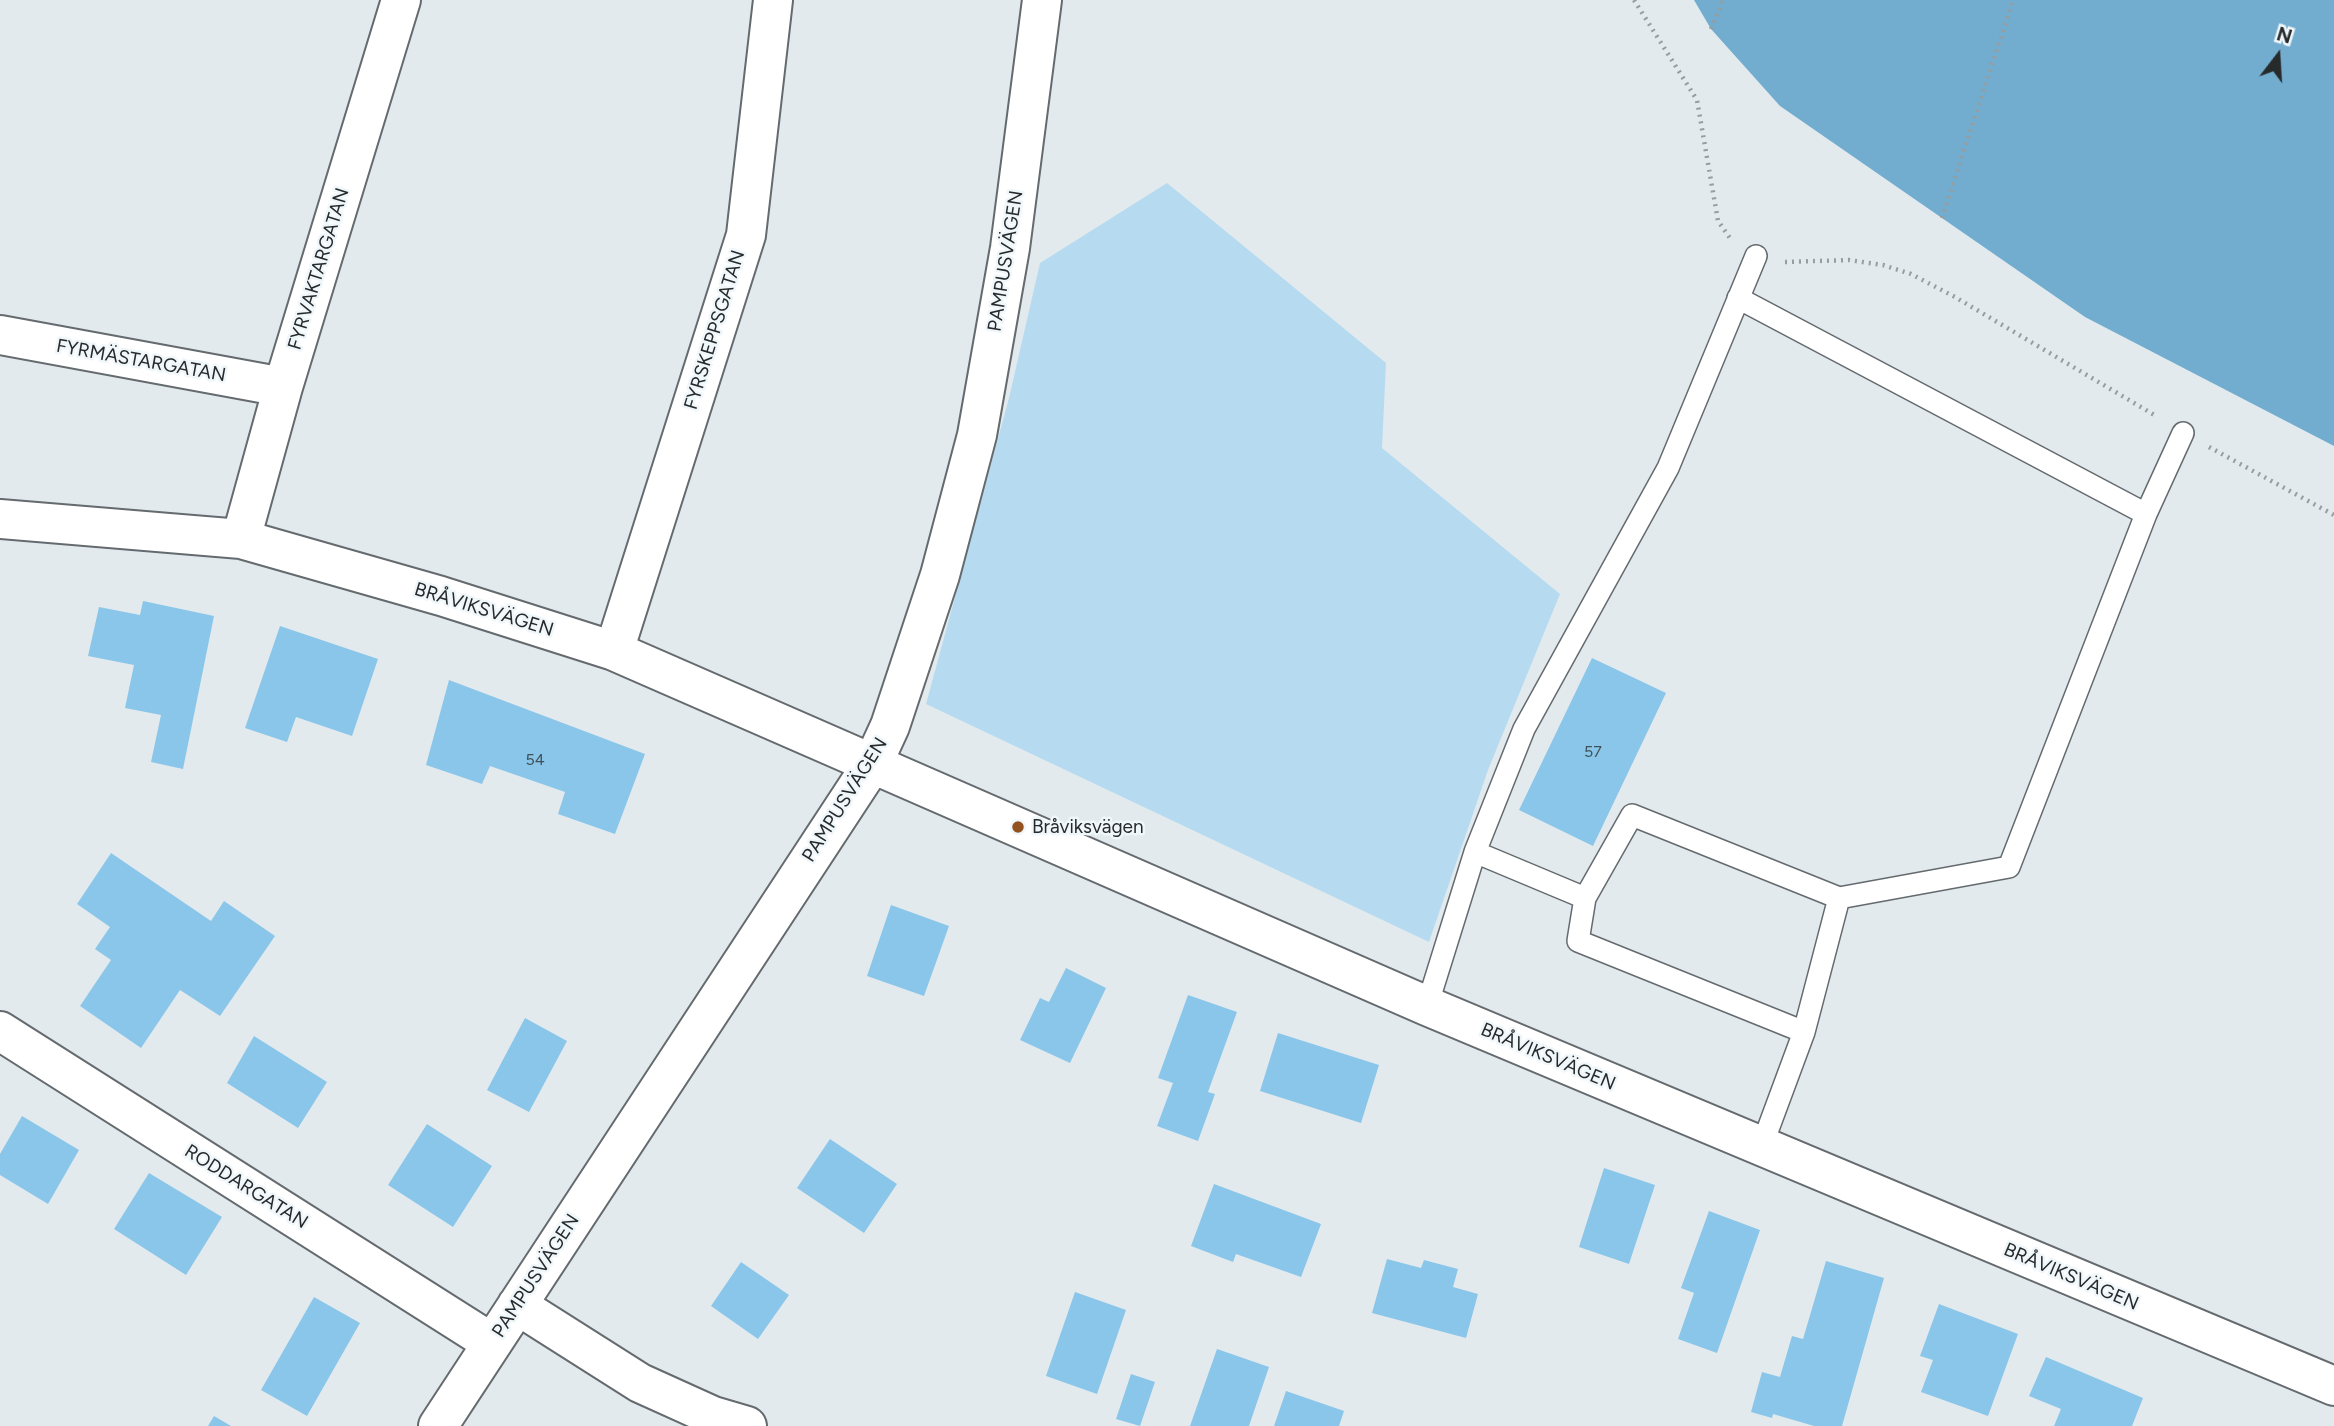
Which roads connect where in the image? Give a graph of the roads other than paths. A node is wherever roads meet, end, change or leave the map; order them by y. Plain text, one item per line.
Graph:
1 (401, 0) edge
2 (773, 0) edge
3 (1042, 0) edge
4 (1756, 256) road end
5 (1738, 298) junction
6 (0, 335) edge
7 (283, 387) junction
8 (2183, 433) road end
9 (2146, 514) junction
10 (0, 519) edge
11 (241, 539) junction
12 (614, 651) junction
13 (873, 763) junction
14 (1475, 852) junction
15 (1585, 898) junction
16 (1839, 898) junction
17 (1427, 1006) junction
18 (0, 1031) edge
19 (1804, 1032) junction
20 (1761, 1148) junction
21 (517, 1306) junction
22 (492, 1343) junction
23 (2334, 1386) edge
24 (438, 1426) edge
25 (747, 1426) edge

1 - 7 street, FYRVAKTARGATAN
2 - 12 street, FYRSKEPPSGATAN
3 - 13 street, PAMPUSVÄGEN
4 - 5 lane
5 - 9 lane
5 - 14 lane
6 - 7 street, FYRMÄSTARGATAN
7 - 11 street, FYRVAKTARGATAN
8 - 9 lane
9 - 16 lane
10 - 11 street, BRÅVIKSVÄGEN
11 - 12 street, BRÅVIKSVÄGEN
12 - 13 street, BRÅVIKSVÄGEN
13 - 17 street, BRÅVIKSVÄGEN
13 - 21 street, PAMPUSVÄGEN
14 - 15 lane
14 - 17 lane
15 - 16 lane
15 - 19 lane
16 - 19 lane
17 - 20 street, BRÅVIKSVÄGEN
18 - 22 street, RODDARGATAN
19 - 20 lane
20 - 23 street, BRÅVIKSVÄGEN
21 - 22 street, PAMPUSVÄGEN
21 - 25 street
22 - 24 street, PAMPUSVÄGEN

